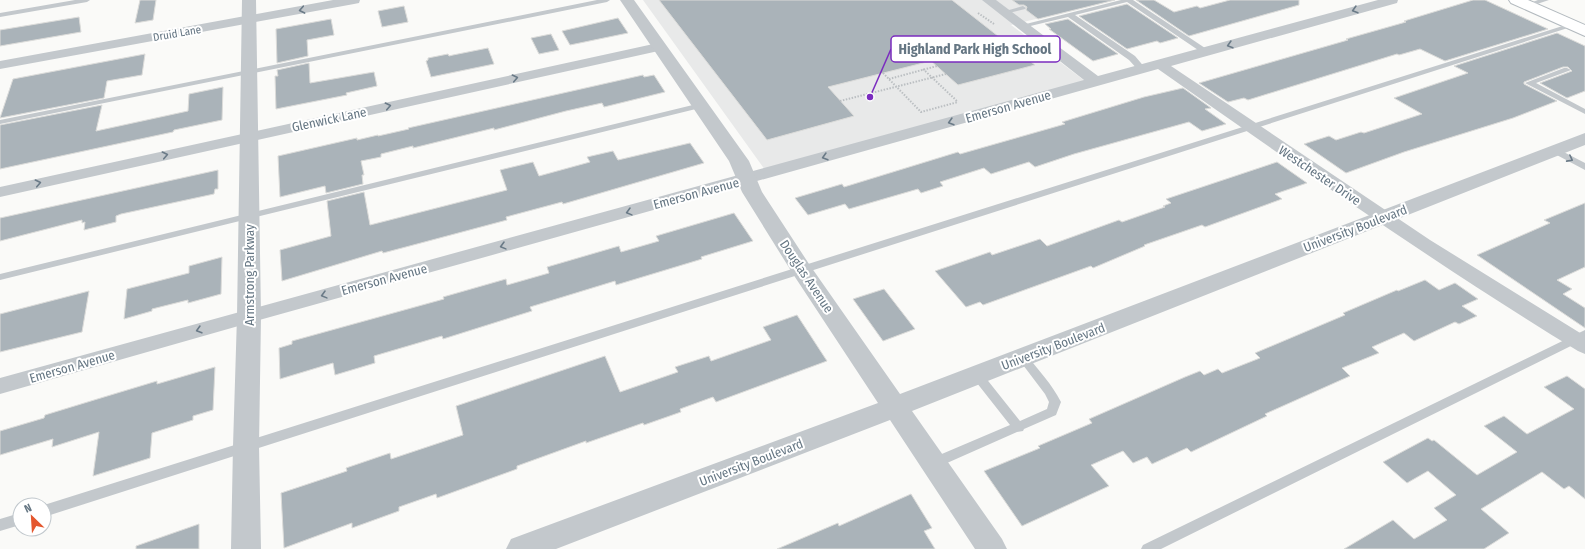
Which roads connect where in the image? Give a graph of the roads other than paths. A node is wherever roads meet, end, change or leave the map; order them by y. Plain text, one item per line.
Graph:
1 (87, 0) edge
2 (354, 0) edge
3 (607, 0) edge
4 (627, 0) edge
5 (988, 0) edge
6 (1129, 0) edge
7 (1392, 0) edge
8 (1546, 0) edge
9 (1522, 3) edge
10 (1023, 8) dead end
11 (249, 10) edge
12 (1004, 12) junction
13 (0, 15) edge
14 (1070, 15) junction
15 (1022, 26) junction
16 (1579, 28) edge
17 (658, 47) junction
18 (1207, 52) junction
19 (0, 64) edge
20 (1159, 64) junction
21 (1142, 69) junction
22 (1567, 70) dead end
23 (249, 72) junction
24 (1096, 82) junction
25 (701, 105) junction
26 (1585, 112) edge
27 (0, 122) edge
28 (1250, 126) junction
29 (250, 137) junction
30 (1585, 139) edge
31 (1556, 151) junction
32 (1585, 167) edge
33 (747, 179) junction
34 (0, 192) edge
35 (249, 215) junction
36 (1383, 218) junction
37 (801, 270) junction
38 (0, 277) edge
39 (249, 316) junction
40 (1581, 340) edge
41 (1022, 357) junction
42 (977, 375) junction
43 (0, 386) edge
44 (895, 407) junction
45 (1019, 428) junction
46 (246, 446) junction
47 (934, 463) junction
48 (52, 508) edge
49 (12, 521) edge
50 (0, 525) edge
51 (246, 549) edge
52 (521, 549) edge
53 (992, 549) edge
54 (1148, 549) edge

1 - 13 lane
2 -> 11 street, Druid Lane
3 - 23 lane
4 - 17 street, Douglas Avenue
5 - 12 street
6 - 14 lane
6 - 18 lane
7 -> 18 street, Emerson Avenue
8 - 9 lane
9 - 16 main road
10 - 12 lane
11 - 19 street, Druid Lane
11 - 23 street, Armstrong Parkway
12 - 15 street
14 - 15 lane
14 - 21 lane
15 - 24 street
16 - 28 lane
17 - 25 street, Douglas Avenue
29 -> 17 street, Glenwick Lane
18 - 20 street, Emerson Avenue
20 - 21 street, Emerson Avenue
20 - 28 street, Westchester Drive
21 - 24 street, Emerson Avenue
22 - 26 lane
23 - 27 lane
23 - 29 street, Armstrong Parkway
24 -> 33 street, Emerson Avenue
25 - 33 street, Douglas Avenue
25 - 35 lane
28 - 36 street, Westchester Drive
28 - 37 lane
34 -> 29 street, Glenwick Lane
29 - 35 street, Armstrong Parkway
30 - 31 street, University Boulevard
31 -> 32 lane
31 - 36 street, University Boulevard
33 - 37 street, Douglas Avenue
33 -> 39 street, Emerson Avenue
35 - 38 lane
35 - 39 street, Armstrong Parkway
36 - 40 street, Westchester Drive
36 - 41 street, University Boulevard
37 - 44 street, Douglas Avenue
37 - 46 lane
39 -> 43 street, Emerson Avenue
39 - 46 street, Armstrong Parkway
40 - 54 lane
41 - 42 street, University Boulevard
41 - 45 lane
42 - 44 street, University Boulevard
42 - 45 lane
44 - 47 street, Douglas Avenue
44 - 52 street, University Boulevard
45 - 47 lane
46 - 48 lane
46 - 51 street, Armstrong Parkway
47 - 53 street, Douglas Avenue
49 - 50 lane

